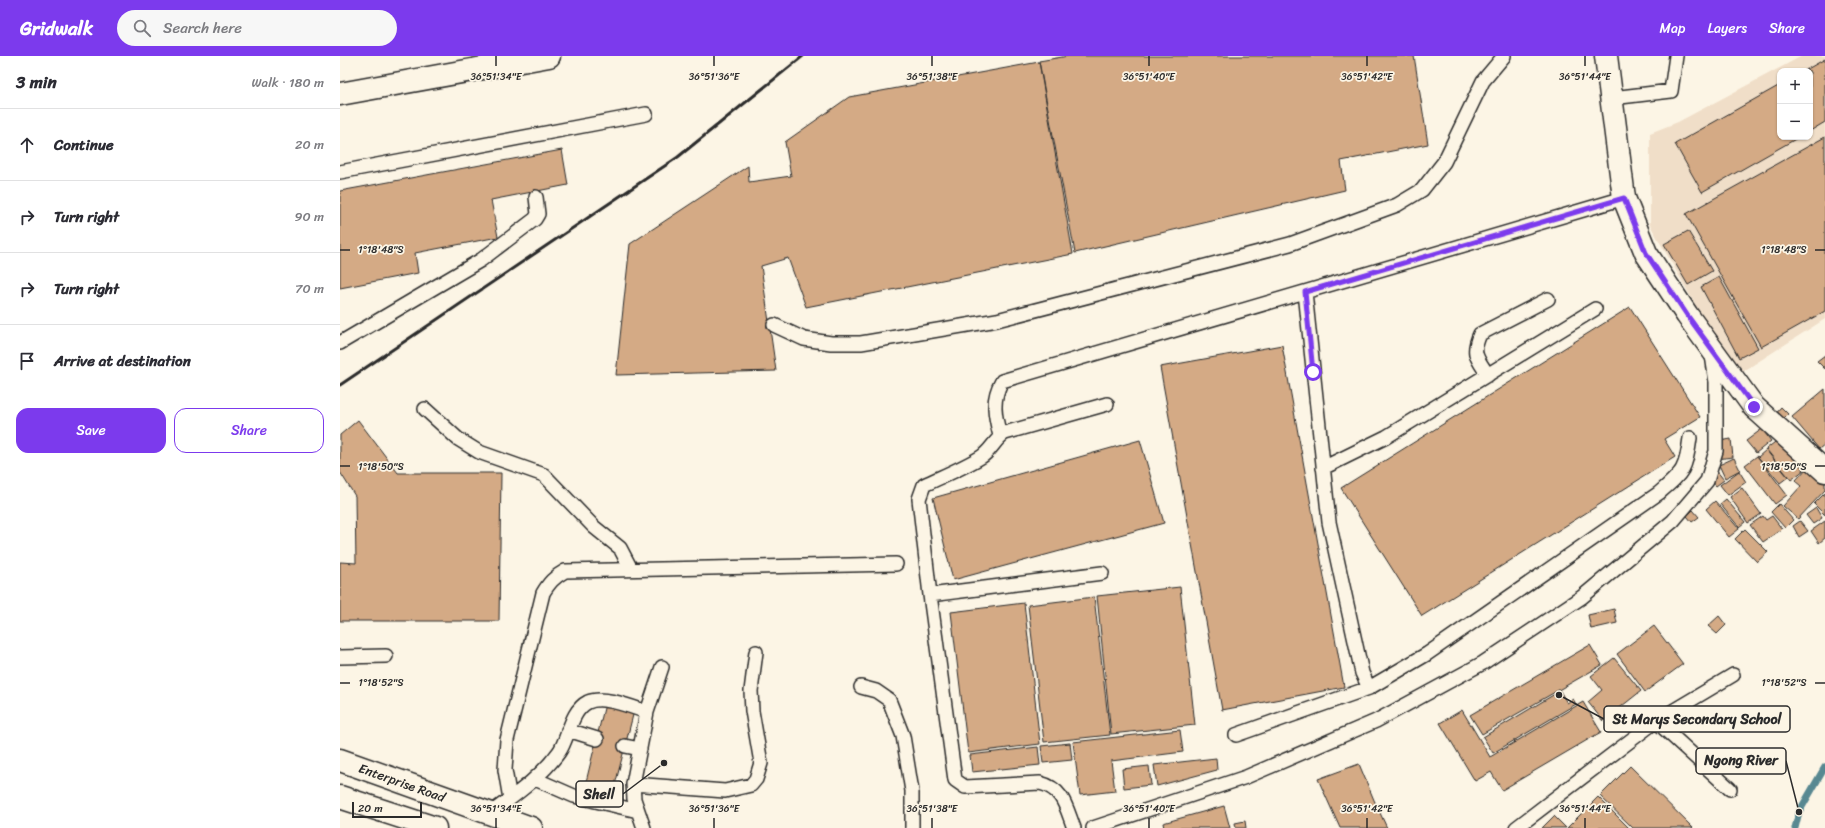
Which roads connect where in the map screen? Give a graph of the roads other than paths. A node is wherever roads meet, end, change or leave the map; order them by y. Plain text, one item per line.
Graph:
1 (549, 56) edge
2 (1504, 56) edge
3 (1606, 56) edge
4 (1676, 56) edge
5 (340, 94) edge
6 (1612, 98) junction
7 (646, 114) dead end
8 (340, 172) edge
9 (536, 197) dead end
10 (1624, 198) junction
11 (1305, 292) junction
12 (1548, 299) dead end
13 (1595, 309) dead end
14 (774, 325) dead end
15 (340, 343) edge
16 (1711, 347) junction
17 (1488, 375) junction
18 (1107, 404) dead end
19 (425, 409) dead end
20 (1000, 436) junction
21 (1690, 438) dead end
22 (1323, 468) junction
23 (1825, 471) edge
24 (896, 564) dead end
25 (631, 569) junction
26 (1102, 573) dead end
27 (930, 595) junction
28 (756, 652) dead end
29 (386, 656) dead end
30 (340, 657) edge
31 (662, 667) dead end
32 (1733, 675) dead end
33 (861, 687) dead end
34 (1369, 688) junction
35 (647, 712) junction
36 (1656, 721) junction
37 (568, 730) junction
38 (1236, 735) dead end
39 (597, 739) dead end
40 (625, 746) dead end
41 (640, 749) junction
42 (340, 760) edge
43 (535, 779) junction
44 (633, 784) junction
45 (1730, 789) dead end
46 (340, 797) edge
47 (510, 799) junction
48 (638, 811) junction
49 (491, 813) junction
50 (435, 828) edge
51 (531, 828) edge
52 (644, 828) edge
53 (912, 828) edge
54 (1074, 828) edge
55 (1093, 828) edge
56 (1516, 828) edge

1 - 5 street
2 - 14 lane
3 - 6 street
4 - 6 lane
6 - 10 street
7 - 8 lane
9 - 15 lane
10 - 11 lane
10 - 16 street
11 - 20 lane
11 - 22 lane
12 - 17 lane
13 - 17 lane
16 - 23 street
16 - 55 lane
17 - 22 lane
18 - 20 lane
19 - 25 lane
20 - 27 lane
21 - 34 lane
22 - 34 lane
24 - 25 lane
25 - 47 lane
26 - 27 lane
27 - 54 lane
28 - 44 lane
29 - 30 lane
31 - 35 lane
32 - 36 lane
33 - 53 lane
34 - 38 lane
35 - 37 lane
35 - 41 lane
36 - 45 lane
36 - 56 lane
37 - 39 lane
37 - 43 lane
40 - 41 lane
41 - 44 lane
42 - 49 street, Enterprise Road
43 - 47 lane
43 - 48 lane
44 - 48 lane
46 - 50 street
47 - 49 lane
48 - 52 lane
49 - 51 street, Enterprise Road

